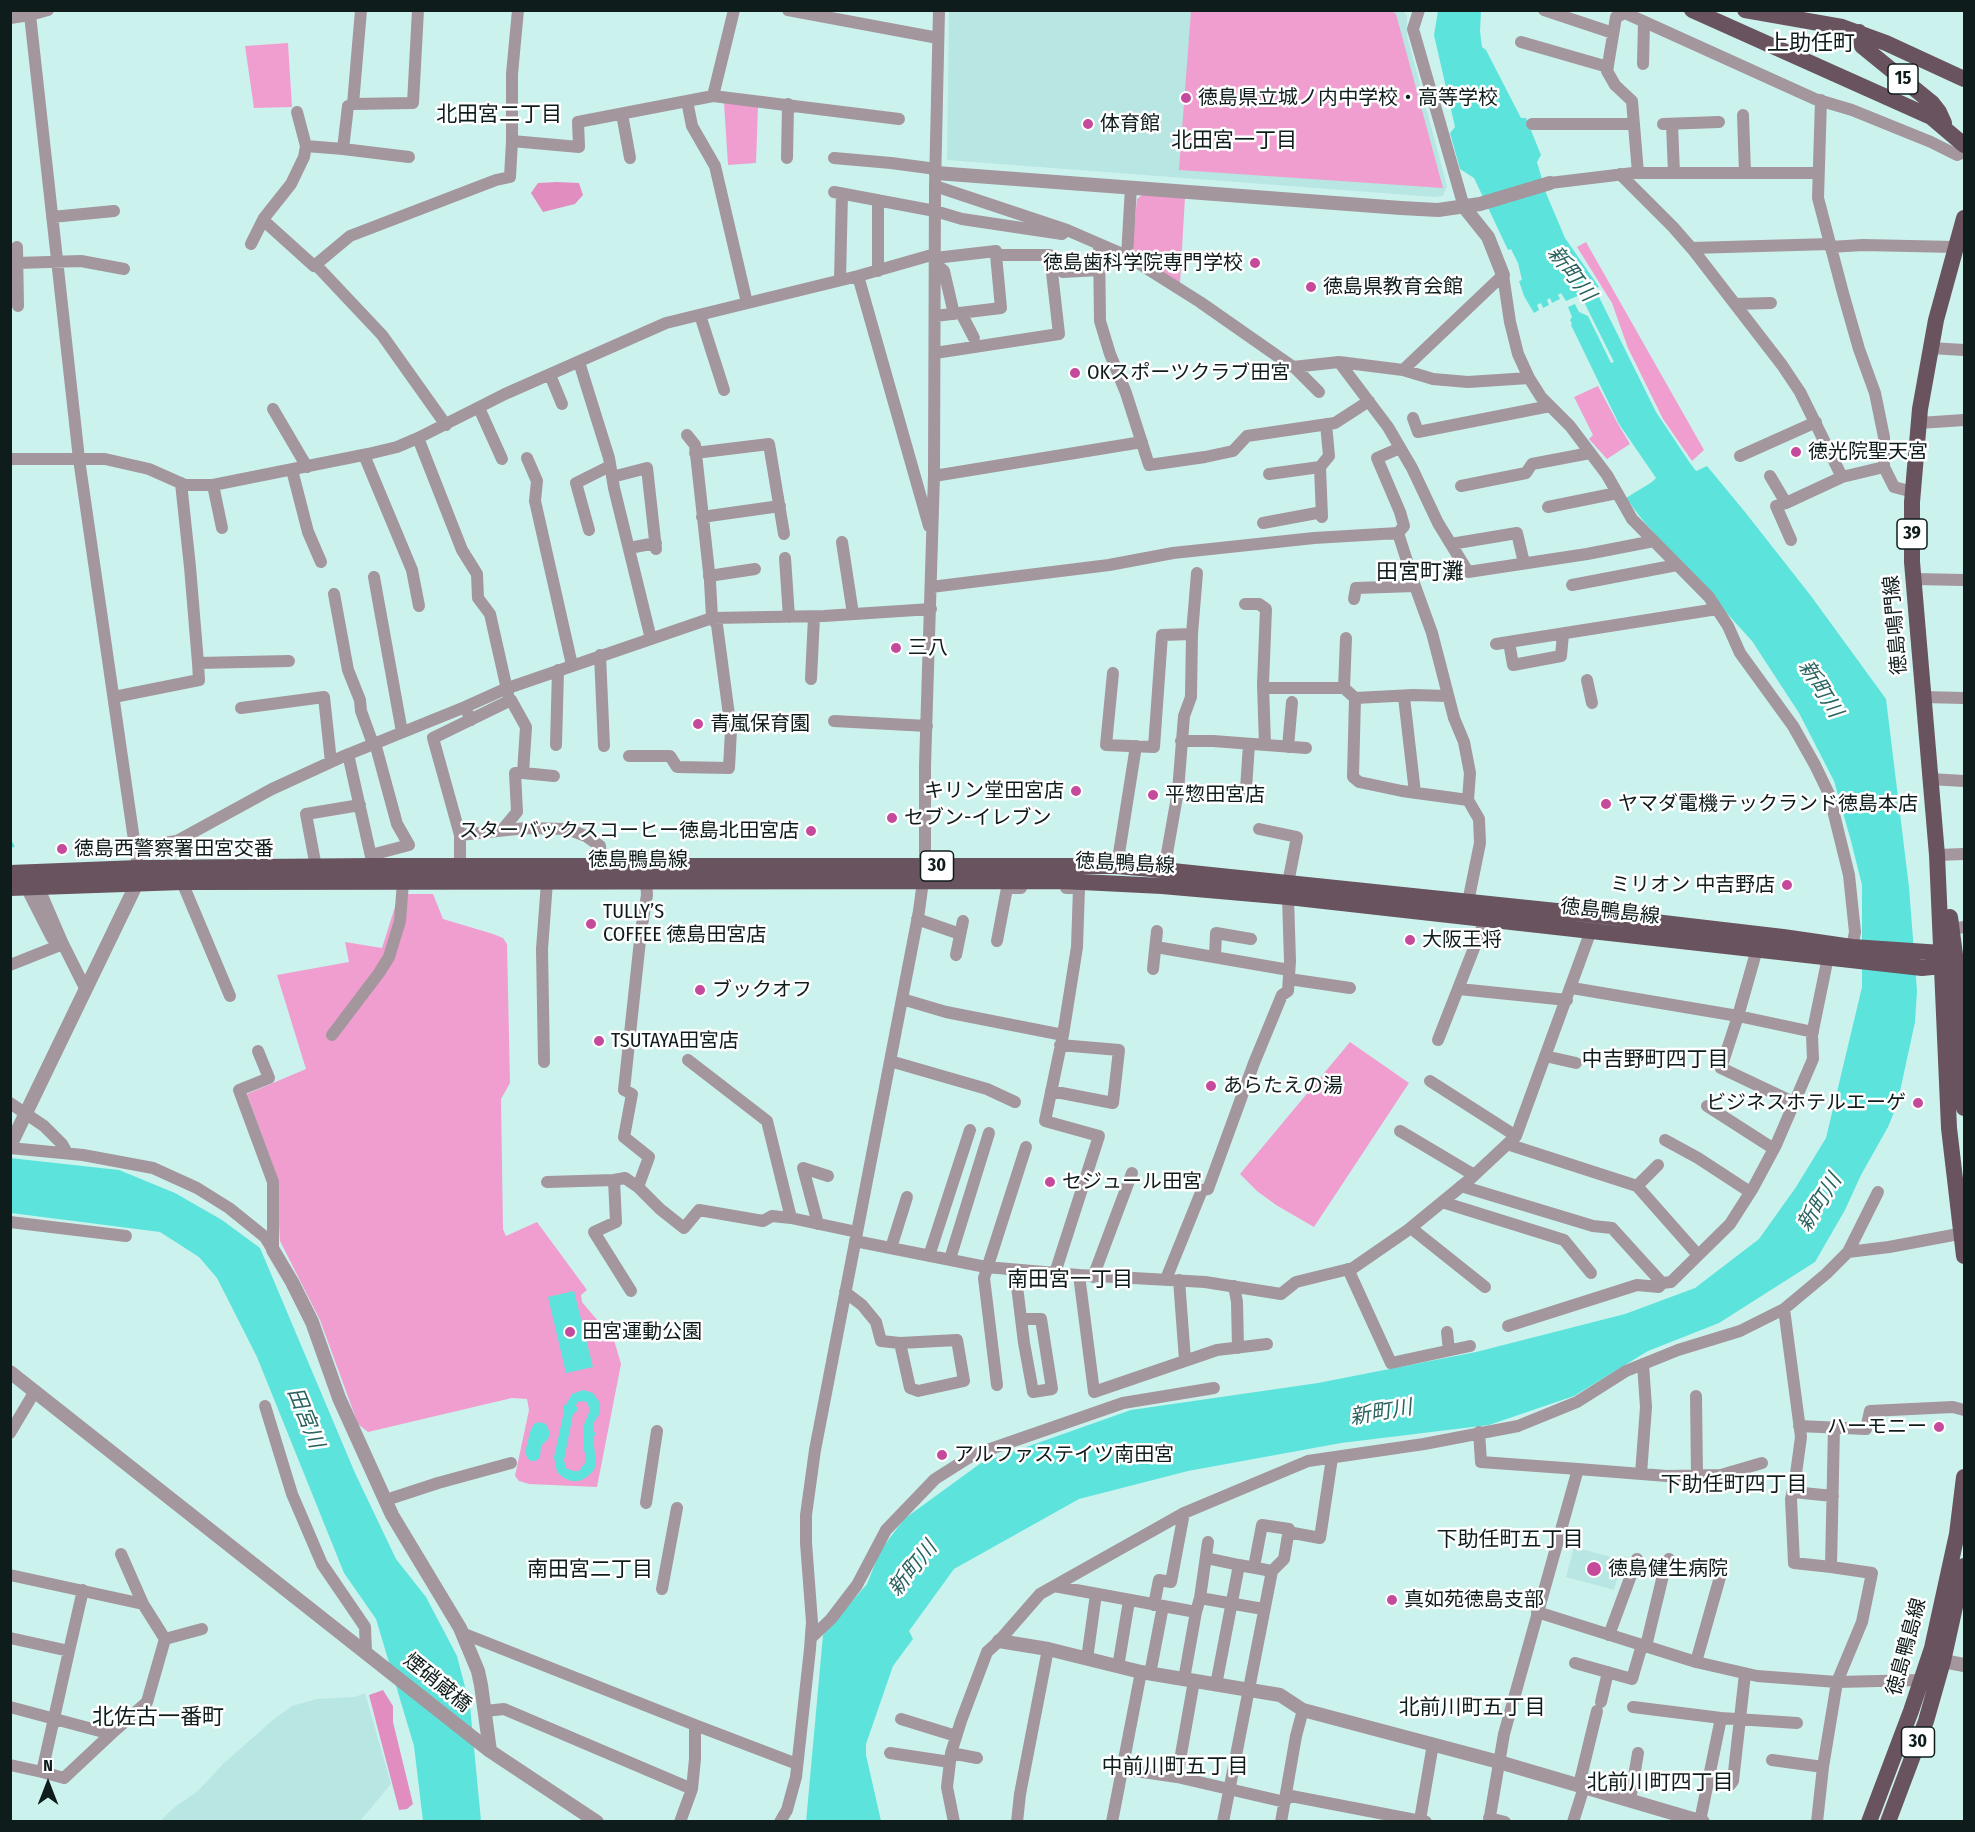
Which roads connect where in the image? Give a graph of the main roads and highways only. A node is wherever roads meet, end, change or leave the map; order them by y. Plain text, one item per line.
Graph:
1 (1692, 10) edge
2 (1745, 10) edge
3 (1859, 32) junction
4 (1965, 79) edge
5 (1947, 129) junction
6 (1965, 145) edge
7 (1965, 218) edge
8 (1937, 855) junction
9 (10, 873) edge
10 (924, 873) junction
11 (460, 874) junction
12 (137, 875) junction
13 (1162, 878) junction
14 (25, 887) edge
15 (1288, 890) junction
16 (1594, 923) junction
17 (1958, 928) edge
18 (1857, 952) junction
19 (1951, 961) edge
20 (1962, 1057) edge
21 (1965, 1108) edge
22 (1963, 1233) edge
23 (1965, 1256) edge
24 (1965, 1478) edge
25 (1965, 1566) edge
26 (1938, 1654) junction
27 (1869, 1821) edge
28 (1888, 1821) edge

1 - 5 main road, 15
2 - 3 main road, 15
3 - 4 main road, 15
3 - 5 main road, 15
5 - 6 main road, 15
7 - 8 main road, 徳島鳴門線 / 39
8 - 17 main road, 徳島鳴門線 / 39
8 - 19 main road, 徳島鳴門線 / 39
9 - 12 main road, 徳島鴨島線 / 30
10 - 11 main road, 徳島鴨島線 / 30
10 - 11 main road, 徳島鴨島線 / 30
10 - 13 main road, 徳島鴨島線 / 30
10 - 13 main road, 徳島鴨島線 / 30
11 - 12 main road, 徳島鴨島線 / 30
11 - 12 main road, 徳島鴨島線 / 30
12 - 14 main road, 徳島鴨島線 / 30
13 - 15 main road, 徳島鴨島線 / 30
15 - 16 main road, 徳島鴨島線 / 30
15 - 16 main road, 徳島鴨島線 / 30
16 - 18 main road, 徳島鴨島線 / 30
16 - 18 main road, 徳島鴨島線 / 30
17 - 19 main road, 徳島鳴門線 / 39
18 - 19 main road, 徳島鴨島線 / 30
19 - 20 main road
19 - 22 main road
20 - 21 main road
22 - 23 main road
24 - 26 main road, 徳島鴨島線 / 30
25 - 26 main road, 徳島鴨島線 / 30
26 - 27 main road, 徳島鴨島線 / 30
26 - 28 main road, 徳島鴨島線 / 30

